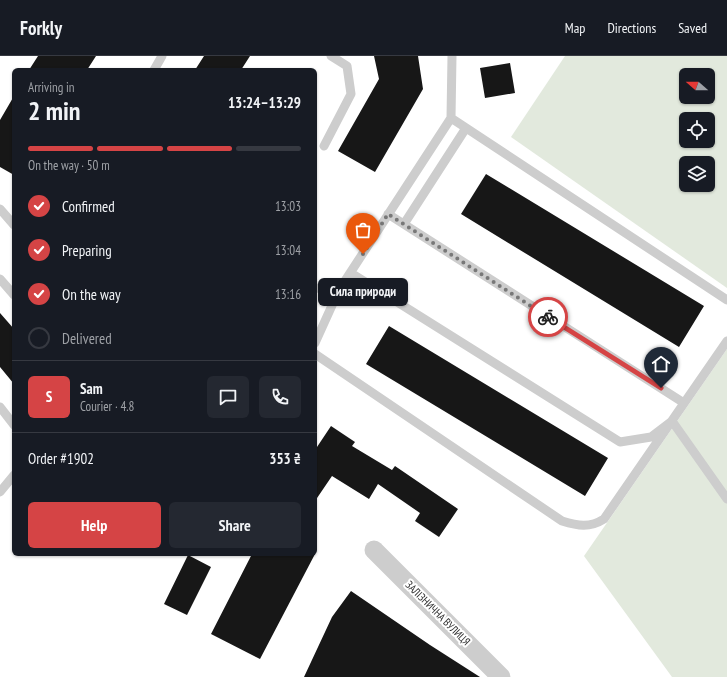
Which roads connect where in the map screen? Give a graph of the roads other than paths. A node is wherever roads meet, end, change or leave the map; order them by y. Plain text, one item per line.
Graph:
1 (162, 56) edge
2 (331, 56) edge
3 (452, 56) edge
4 (155, 68) edge
5 (451, 118) junction
6 (466, 128) junction
7 (324, 146) dead end
8 (0, 209) edge
9 (388, 214) junction
10 (12, 223) edge
11 (404, 224) junction
12 (351, 273) junction
13 (0, 279) edge
14 (317, 288) edge
15 (339, 290) junction
16 (12, 293) edge
17 (727, 300) edge
18 (317, 339) edge
19 (727, 341) edge
20 (317, 355) edge
21 (684, 403) junction
22 (0, 407) edge
23 (672, 421) junction
24 (12, 422) edge
25 (12, 477) edge
26 (0, 492) edge
27 (727, 499) edge
28 (374, 550) dead end
29 (501, 677) edge

1 - 4 lane
2 - 7 lane
3 - 5 lane
5 - 6 lane
5 - 9 lane
6 - 11 lane
6 - 17 lane
8 - 10 lane
9 - 11 lane
9 - 12 lane
11 - 21 lane
12 - 15 lane
12 - 23 lane
13 - 16 lane
14 - 15 lane
15 - 18 lane
19 - 21 lane
20 - 23 lane
21 - 23 lane
22 - 24 lane
23 - 27 lane
25 - 26 lane
28 - 29 street, ЗАЛІЗНИЧНА ВУЛИЦЯ

